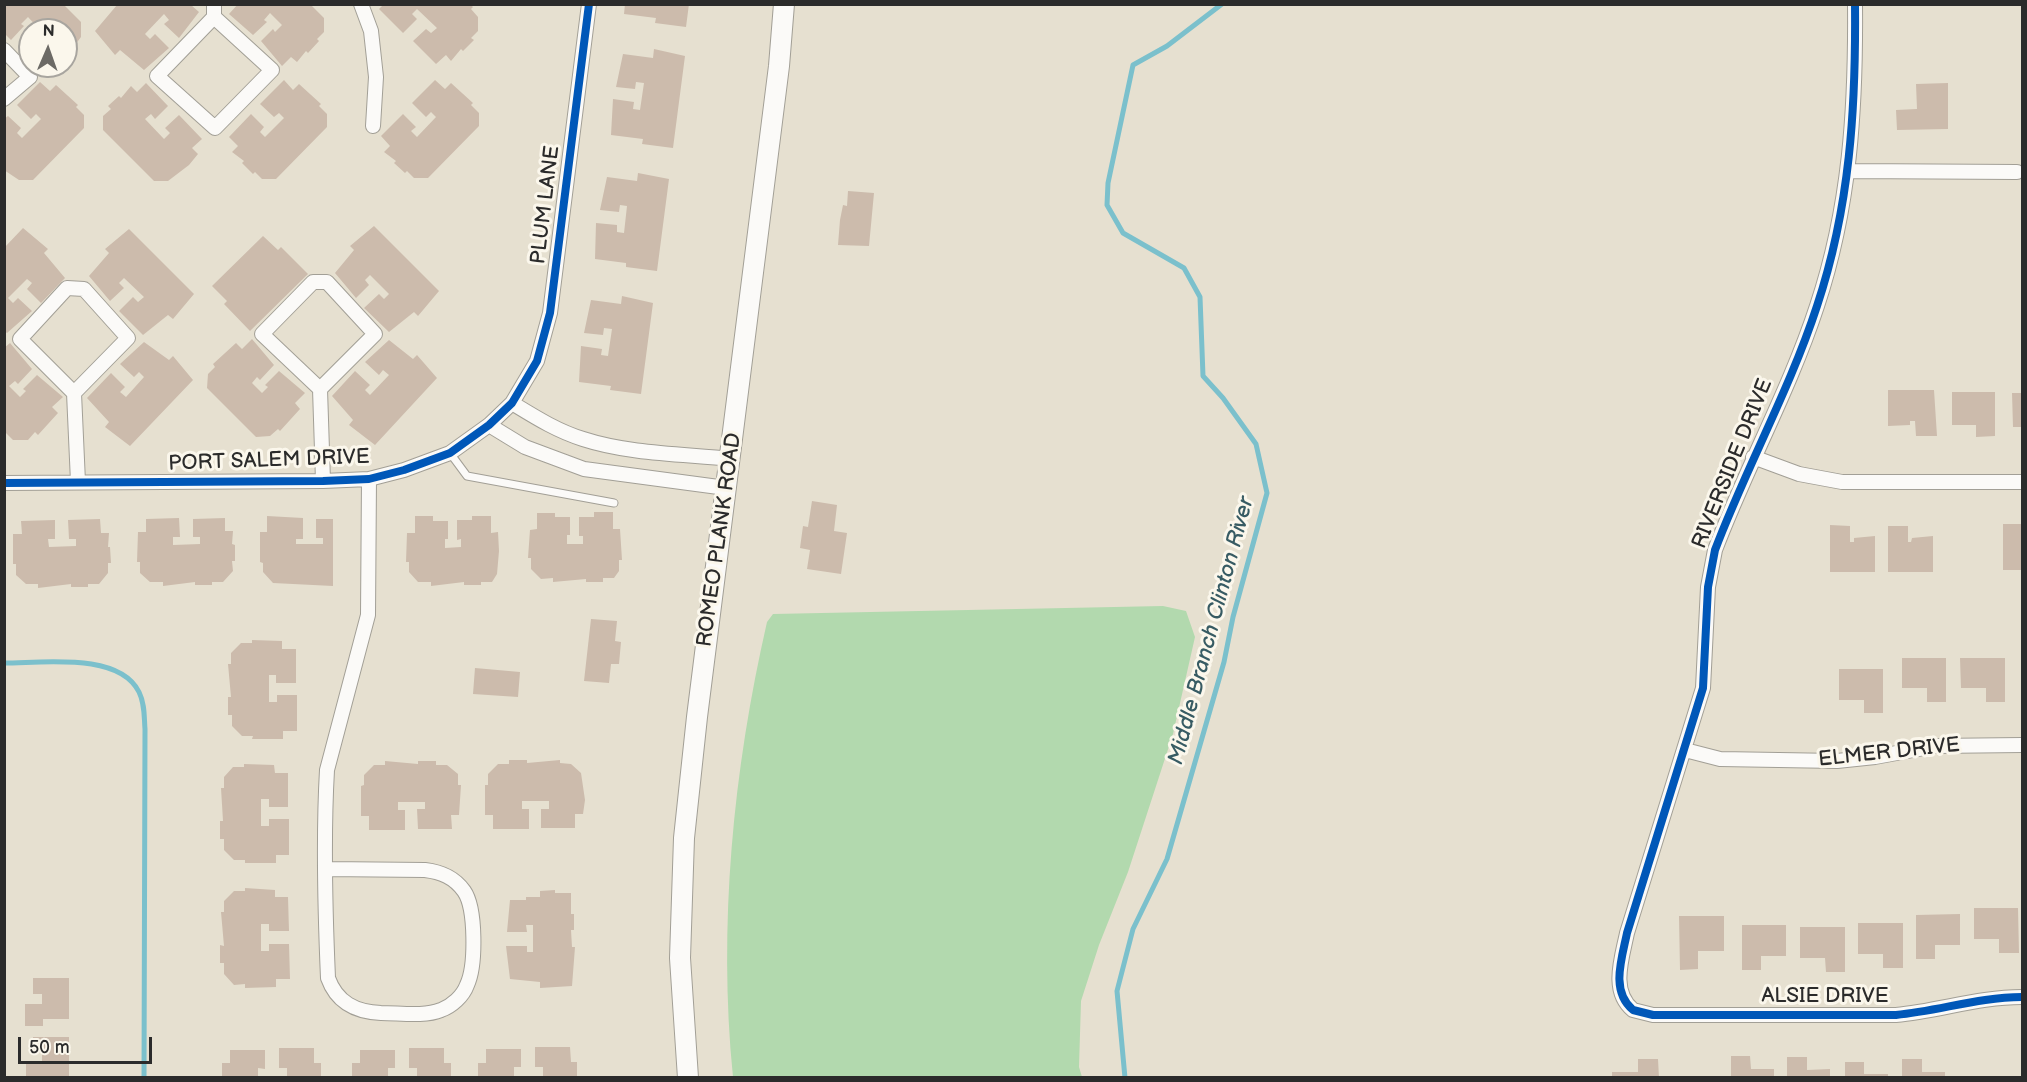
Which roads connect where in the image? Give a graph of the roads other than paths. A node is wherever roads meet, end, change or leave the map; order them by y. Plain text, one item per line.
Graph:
1 (361, 4) edge
2 (589, 4) edge
3 (784, 4) edge
4 (1855, 4) edge
5 (214, 11) edge
6 (4, 50) edge
7 (4, 99) edge
8 (374, 126) dead end
9 (1849, 171) junction
10 (2017, 172) dead end
11 (320, 389) junction
12 (74, 393) junction
13 (512, 403) junction
14 (489, 425) junction
15 (450, 453) junction
16 (1753, 457) junction
17 (730, 459) junction
18 (369, 479) junction
19 (323, 481) junction
20 (78, 482) junction
21 (2022, 482) edge
22 (4, 483) edge
23 (726, 488) junction
24 (614, 503) dead end
25 (2022, 745) edge
26 (1685, 750) junction
27 (326, 869) junction
28 (2022, 997) edge
29 (1628, 1005) joint
30 (688, 1077) edge

1 - 8 street
2 - 13 street, PLUM LANE
3 - 17 main road, ROMEO PLANK ROAD
4 - 9 street, RIVERSIDE DRIVE
5 - 5 street
6 - 7 street
9 - 10 street
9 - 16 street, RIVERSIDE DRIVE
11 - 11 street
11 - 19 street
12 - 12 street
12 - 20 street
13 - 14 street, PORT SALEM DRIVE
13 - 17 street
14 - 15 street, PORT SALEM DRIVE
14 - 23 street
15 - 18 street, PORT SALEM DRIVE
15 - 24 lane
16 - 21 street
16 - 26 street, RIVERSIDE DRIVE
17 - 23 main road, ROMEO PLANK ROAD
18 - 19 street, PORT SALEM DRIVE
18 - 27 street
19 - 20 street, PORT SALEM DRIVE
20 - 22 street, PORT SALEM DRIVE
23 - 30 main road, ROMEO PLANK ROAD
25 - 26 street, ELMER DRIVE
26 - 29 street, RIVERSIDE DRIVE
27 - 27 street
28 - 29 street, ALSIE DRIVE

